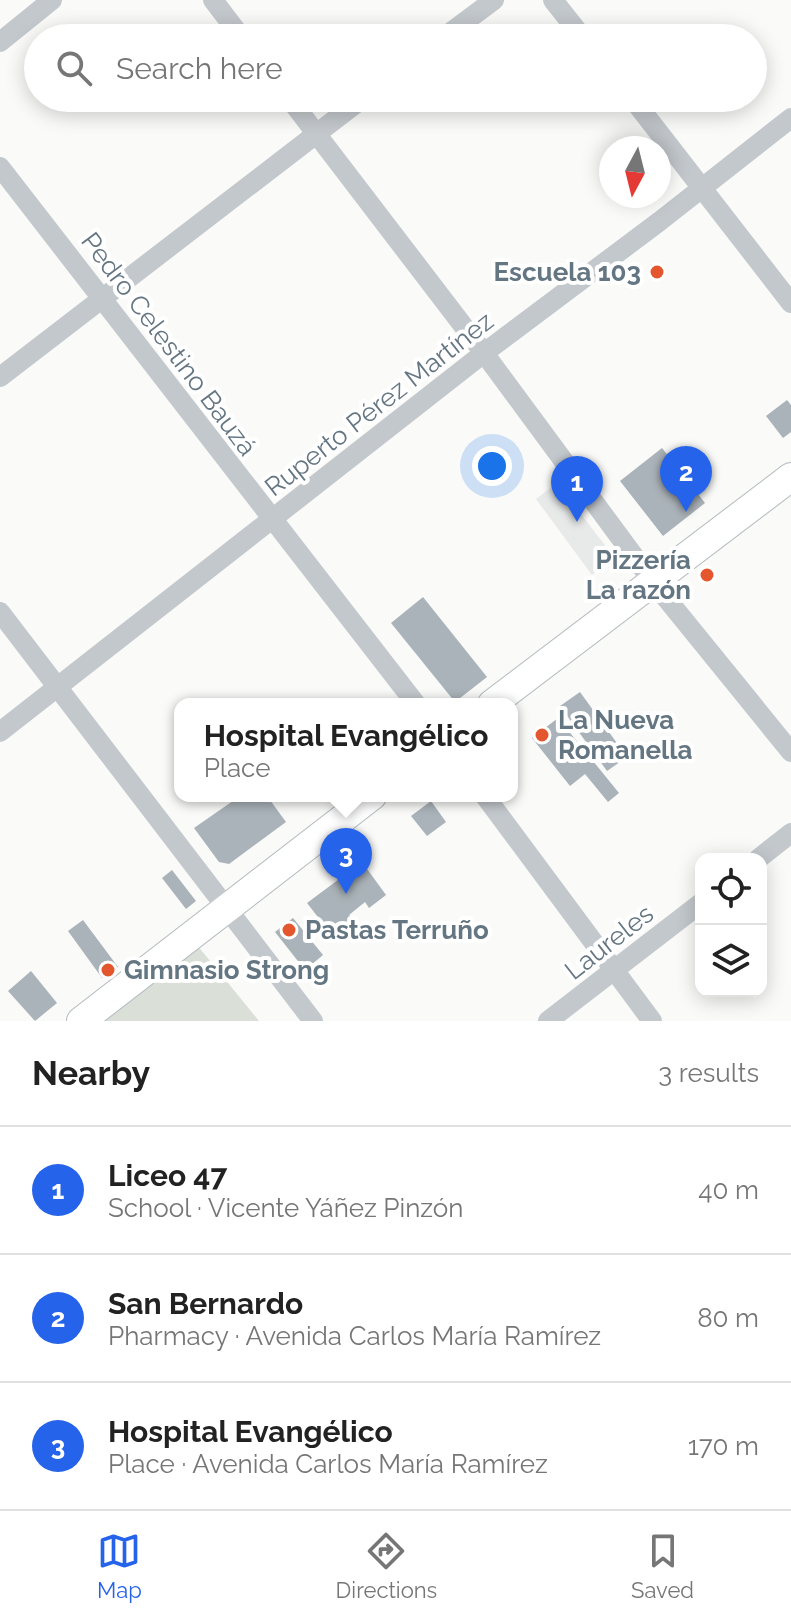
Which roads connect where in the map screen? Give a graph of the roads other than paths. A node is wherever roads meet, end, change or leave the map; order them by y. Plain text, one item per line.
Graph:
1 (52, 0) edge
2 (213, 0) edge
3 (494, 0) edge
4 (553, 0) edge
5 (231, 24) edge
6 (462, 24) edge
7 (572, 24) edge
8 (0, 42) edge
9 (300, 112) edge
10 (345, 112) edge
11 (643, 112) edge
12 (791, 118) edge
13 (316, 134) junction
14 (0, 167) edge
15 (703, 188) junction
16 (103, 298) junction
17 (791, 303) edge
18 (484, 353) junction
19 (0, 377) edge
20 (791, 477) edge
21 (272, 521) junction
22 (653, 582) junction
23 (0, 612) edge
24 (58, 687) junction
25 (411, 698) edge
26 (500, 698) edge
27 (0, 732) edge
28 (791, 752) edge
29 (364, 802) edge
30 (489, 802) edge
31 (791, 833) edge
32 (766, 853) edge
33 (695, 908) edge
34 (226, 909) junction
35 (613, 971) junction
36 (81, 1021) edge
37 (313, 1021) edge
38 (548, 1021) edge
39 (652, 1021) edge

1 - 8 street
2 - 5 street
3 - 6 street
4 - 7 street
9 - 13 street
10 - 13 street
11 - 15 street
12 - 15 street, Ruperto Pérez Martínez
13 - 16 street
13 - 18 street
14 - 16 street, Pedro Celestino Bauzá
15 - 17 street
15 - 18 street, Ruperto Pérez Martínez
16 - 19 street
16 - 21 street, Pedro Celestino Bauzá
18 - 21 street, Ruperto Pérez Martínez
18 - 22 street
20 - 22 main road
21 - 24 street, Ruperto Pérez Martínez
21 - 25 street, Pedro Celestino Bauzá
22 - 26 main road
22 - 28 street
23 - 24 street
24 - 27 street, Ruperto Pérez Martínez
24 - 34 street
29 - 34 main road
30 - 35 street
31 - 32 street
33 - 35 street, Laureles
34 - 36 main road
34 - 37 street
35 - 38 street, Laureles
35 - 39 street

